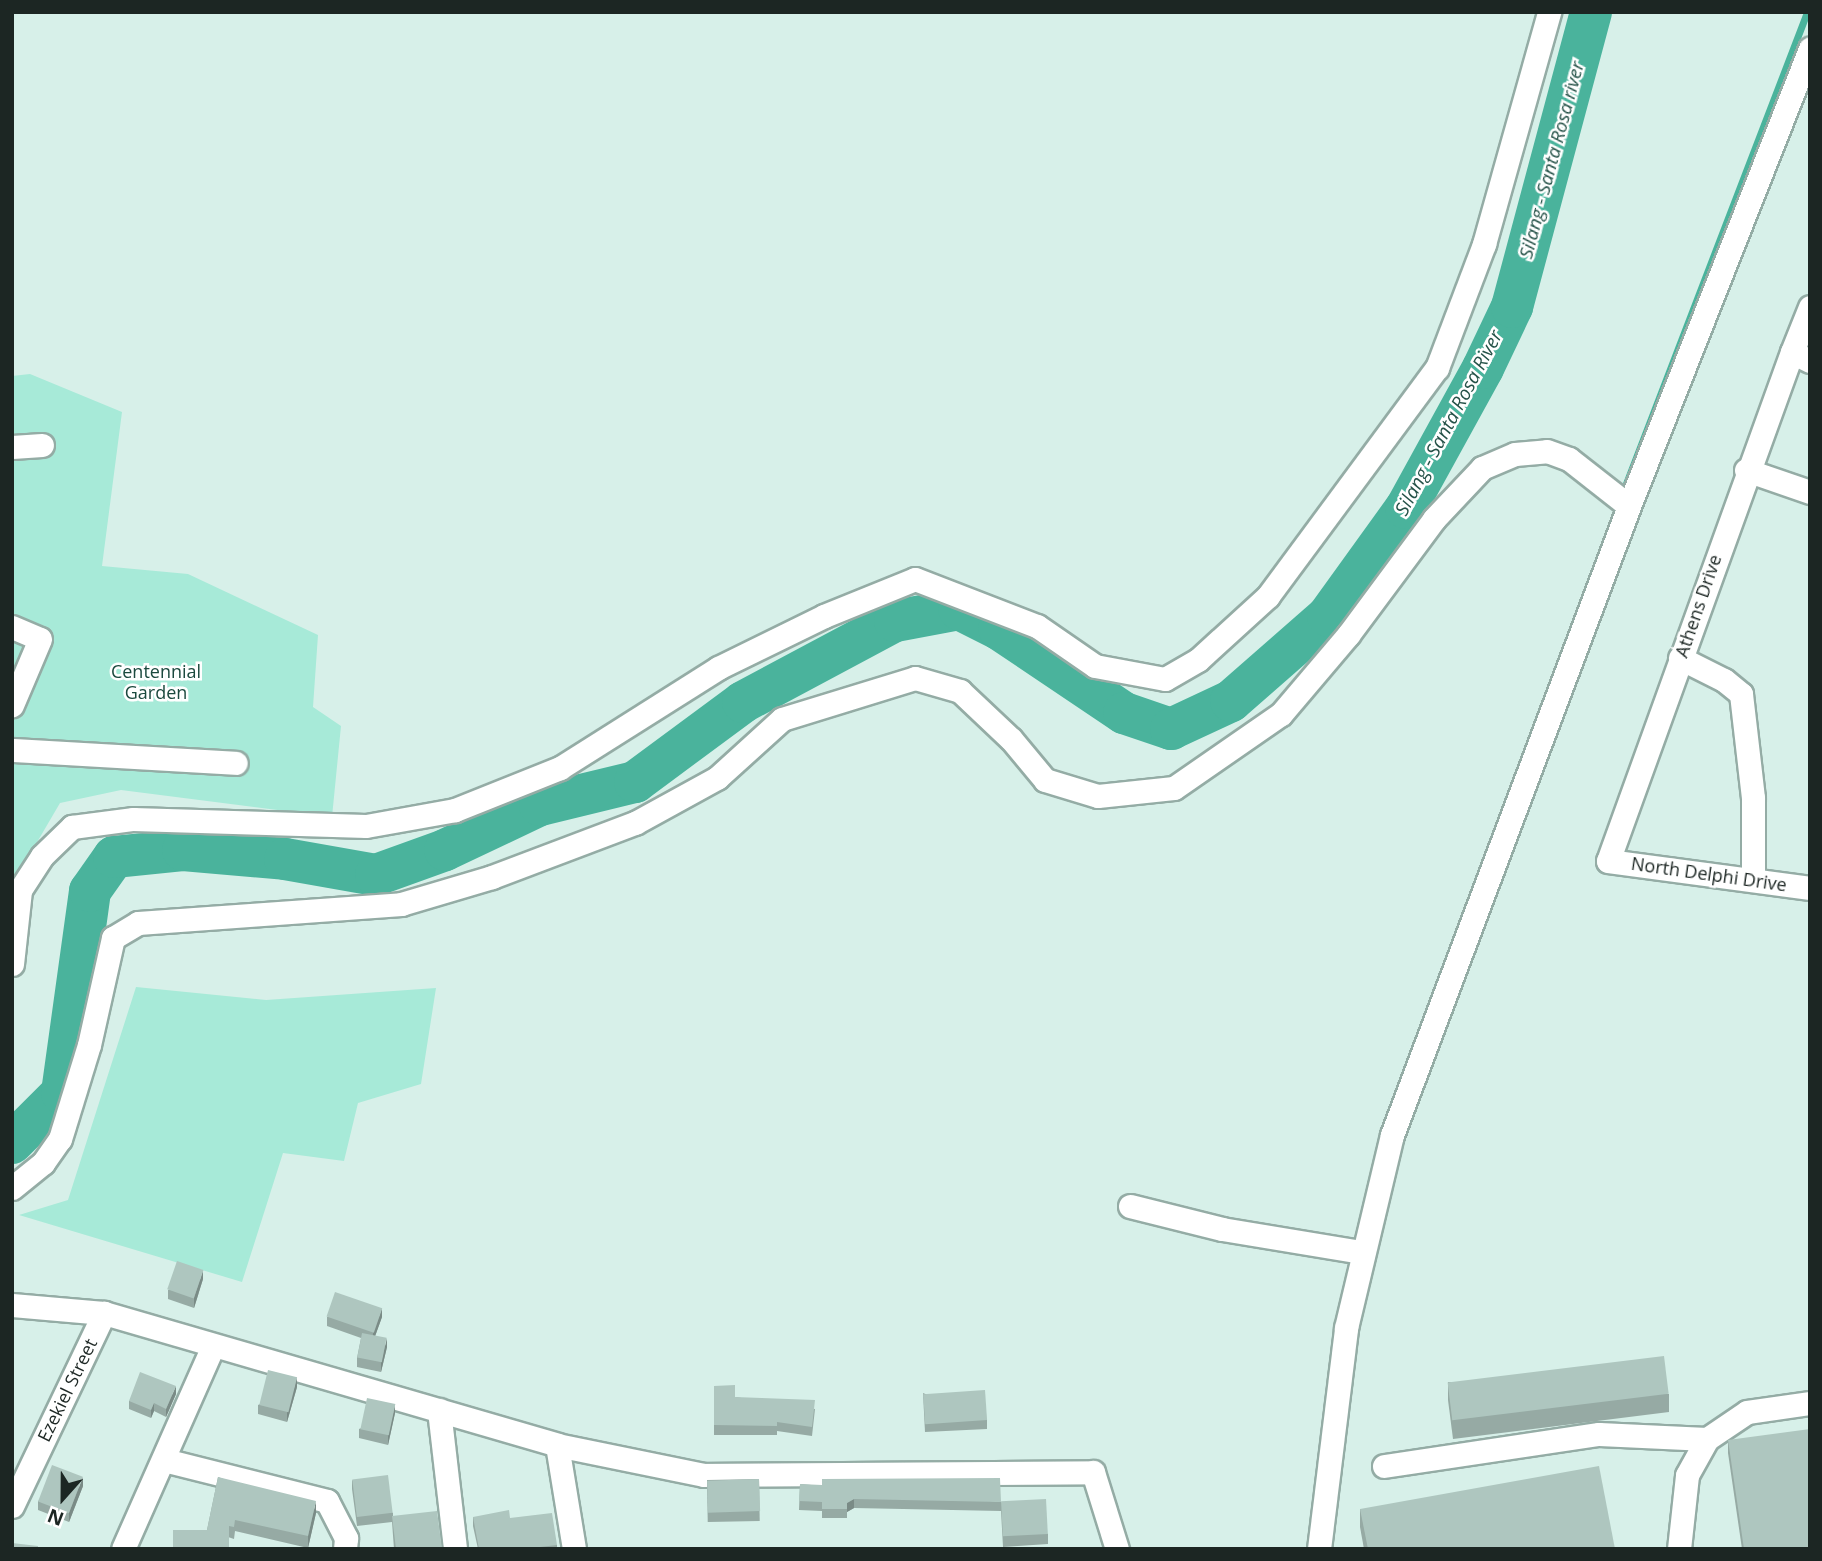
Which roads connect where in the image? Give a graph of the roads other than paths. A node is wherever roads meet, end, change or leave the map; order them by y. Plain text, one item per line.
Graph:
1 (1549, 12) edge
2 (1810, 49) edge
3 (1810, 307) edge
4 (1801, 357) edge
5 (42, 445) dead end
6 (12, 447) edge
7 (1746, 470) junction
8 (1810, 492) edge
9 (1629, 506) junction
10 (12, 627) edge
11 (1680, 658) junction
12 (12, 705) edge
13 (12, 750) edge
14 (236, 763) dead end
15 (1608, 861) joint
16 (1753, 880) junction
17 (1810, 888) edge
18 (12, 964) edge
19 (12, 1188) edge
20 (1130, 1206) dead end
21 (1361, 1252) junction
22 (12, 1305) edge
23 (104, 1313) junction
24 (213, 1346) junction
25 (1810, 1403) edge
26 (439, 1410) junction
27 (1707, 1439) junction
28 (557, 1445) junction
29 (164, 1460) junction
30 (1384, 1466) dead end
31 (12, 1506) edge
32 (123, 1549) edge
33 (345, 1549) edge
34 (455, 1549) edge
35 (574, 1549) edge
36 (1117, 1549) edge
37 (1319, 1549) edge
38 (1679, 1549) edge

1 - 18 street
2 - 9 street
3 - 4 street, Athens Drive
4 - 7 street, Athens Drive
5 - 6 street
7 - 8 street
7 - 11 street, Athens Drive
9 - 19 street
9 - 21 street
10 - 12 street
11 - 15 street, Athens Drive
11 - 16 street
13 - 14 street
15 - 16 street, North Delphi Drive
16 - 17 street, North Delphi Drive
20 - 21 street
21 - 37 street
22 - 23 street
23 - 24 street
23 - 31 street, Ezekiel Street
24 - 26 street
24 - 29 street
25 - 27 street
26 - 28 street
26 - 34 street
27 - 30 street
27 - 38 street
28 - 35 street
28 - 36 street
29 - 32 street
29 - 33 street

